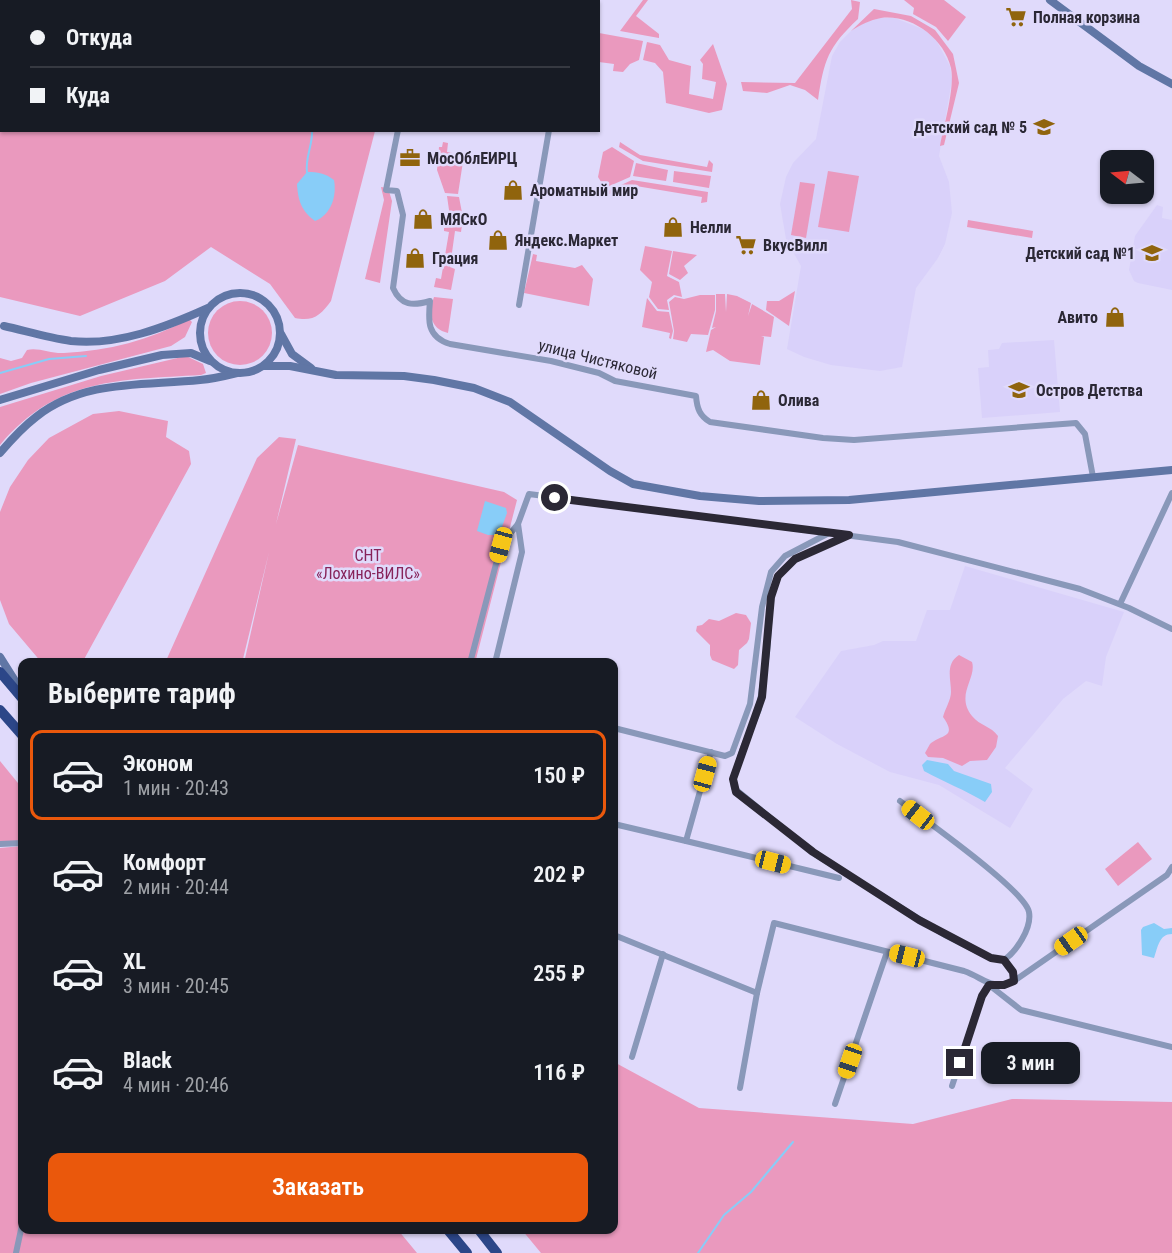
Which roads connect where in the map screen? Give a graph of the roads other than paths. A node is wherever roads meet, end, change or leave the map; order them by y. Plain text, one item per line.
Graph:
1 (1050, 0) edge
2 (1172, 84) edge
3 (398, 132) edge
4 (549, 132) edge
5 (519, 305) dead end
6 (208, 308) junction
7 (4, 326) dead end
8 (280, 333) junction
9 (213, 363) junction
10 (264, 366) junction
11 (317, 372) junction
12 (237, 373) junction
13 (0, 400) edge
14 (0, 453) edge
15 (1172, 470) edge
16 (1093, 477) junction
17 (1172, 493) edge
18 (518, 524) junction
19 (829, 532) junction
20 (849, 535) junction
21 (1120, 604) junction
22 (1172, 629) edge
23 (0, 657) edge
24 (471, 658) edge
25 (496, 658) edge
26 (0, 672) edge
27 (18, 686) edge
28 (18, 693) edge
29 (0, 710) edge
30 (618, 729) edge
31 (18, 730) edge
32 (711, 752) junction
33 (900, 801) dead end
34 (618, 825) edge
35 (686, 841) junction
36 (18, 843) edge
37 (0, 844) edge
38 (1172, 867) edge
39 (839, 878) dead end
40 (618, 937) edge
41 (887, 951) junction
42 (663, 954) junction
43 (1004, 960) junction
44 (1014, 981) junction
45 (989, 985) junction
46 (757, 993) junction
47 (1172, 1047) edge
48 (632, 1057) dead end
49 (952, 1086) dead end
50 (740, 1088) dead end
51 (835, 1104) dead end
52 (20, 1234) edge
53 (451, 1234) edge
54 (482, 1234) edge
55 (16, 1253) edge
56 (467, 1253) edge
57 (497, 1253) edge

1 - 2 street
3 - 16 street, улица Чистяковой
4 - 5 street
6 - 7 street
6 - 8 street
6 - 9 street
8 - 10 street
8 - 11 street
9 - 12 street
9 - 13 street
10 - 11 street
10 - 12 street
11 - 16 street
12 - 14 street
15 - 16 street
17 - 21 street
18 - 19 street
18 - 24 street
18 - 25 street
19 - 20 street
19 - 32 street
20 - 21 street
20 - 43 street
21 - 22 street
23 - 27 street
26 - 28 highway
29 - 31 highway
30 - 32 street
32 - 35 street
33 - 43 street
34 - 35 street
35 - 39 street
36 - 37 street
38 - 44 street
40 - 42 street
41 - 45 street
41 - 46 street
41 - 51 street
42 - 46 street
42 - 48 street
43 - 44 street
44 - 45 street
45 - 47 street
45 - 49 street
46 - 50 street
52 - 55 street
53 - 56 highway
54 - 57 highway

